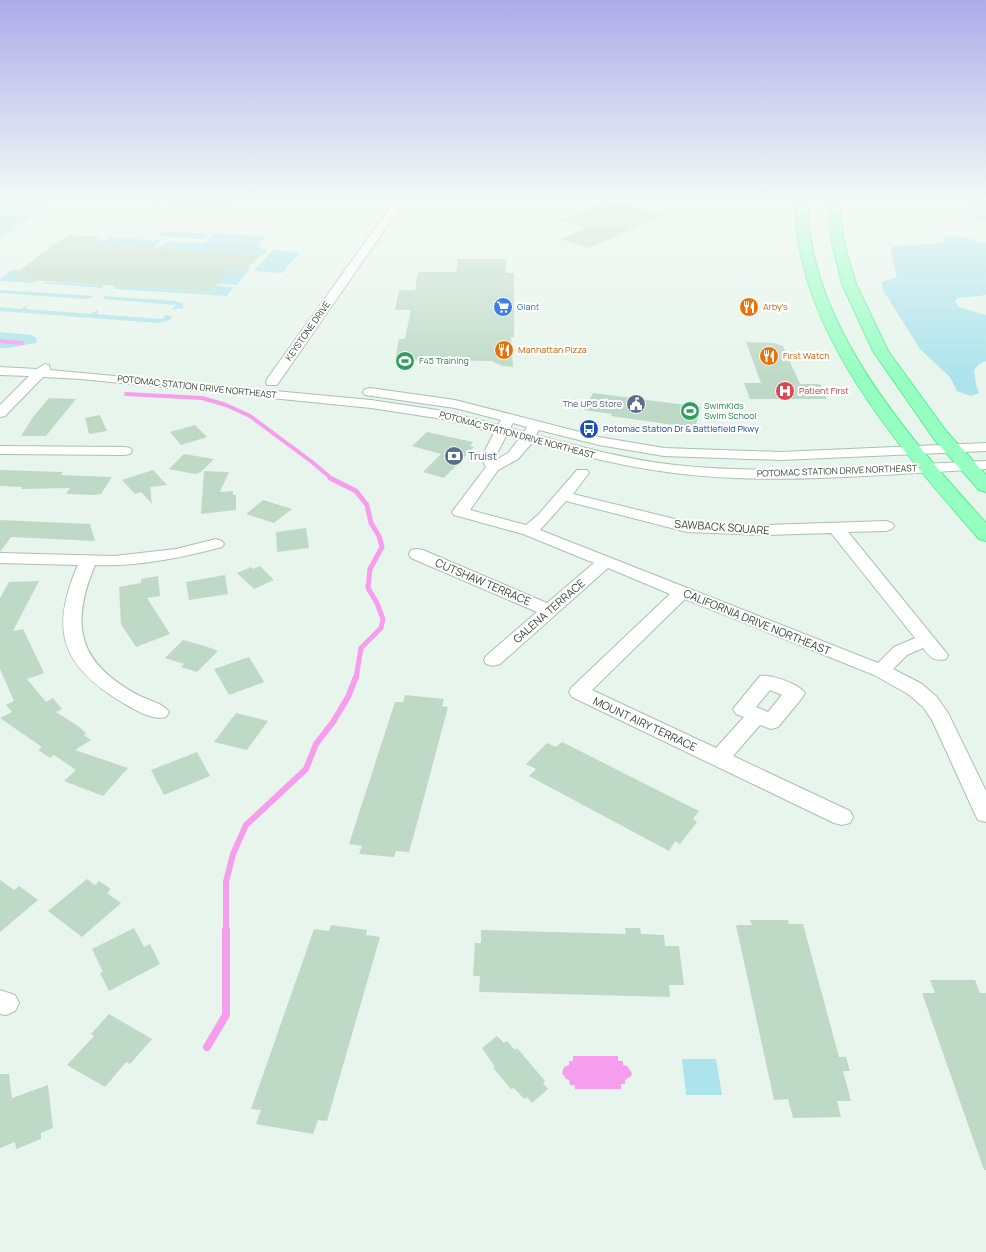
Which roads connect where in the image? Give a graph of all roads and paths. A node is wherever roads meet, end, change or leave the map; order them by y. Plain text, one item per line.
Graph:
1 (359, 258) edge
2 (808, 258) edge
3 (842, 258) edge
4 (0, 360) edge
5 (51, 363) junction
6 (0, 371) edge
7 (39, 373) junction
8 (272, 382) junction
9 (0, 413) edge
10 (510, 417) junction
11 (502, 430) junction
12 (531, 431) junction
13 (986, 447) edge
14 (950, 448) junction
15 (0, 450) edge
16 (913, 450) junction
17 (125, 451) dead end
18 (986, 465) edge
19 (493, 466) junction
20 (967, 466) junction
21 (926, 467) junction
22 (582, 473) dead end
23 (986, 486) edge
24 (563, 496) junction
25 (886, 526) dead end
26 (836, 528) junction
27 (529, 531) junction
28 (986, 535) edge
29 (216, 544) dead end
30 (417, 554) dead end
31 (0, 558) edge
32 (88, 562) junction
33 (605, 562) junction
34 (682, 592) junction
35 (550, 611) junction
36 (493, 660) dead end
37 (881, 671) junction
38 (159, 712) dead end
39 (757, 715) dead end
40 (719, 759) junction
41 (986, 813) edge
42 (842, 817) dead end

1 - 8 street, KEYSTONE DRIVE
2 - 16 main road
3 - 14 main road
4 - 5 street, POTOMAC STATION DRIVE NORTHEAST
5 - 7 street
5 - 8 street, POTOMAC STATION DRIVE NORTHEAST
6 - 7 street, POTOMAC STATION DRIVE NORTHEAST
7 - 9 street
7 - 11 street, POTOMAC STATION DRIVE NORTHEAST
8 - 10 street, POTOMAC STATION DRIVE NORTHEAST
10 - 11 street
10 - 12 street, POTOMAC STATION DRIVE NORTHEAST
11 - 12 street, POTOMAC STATION DRIVE NORTHEAST
11 - 19 street
12 - 16 street, POTOMAC STATION DRIVE NORTHEAST
12 - 19 street
12 - 21 street, POTOMAC STATION DRIVE NORTHEAST
13 - 14 street, POTOMAC STATION DRIVE NORTHEAST
14 - 16 street, POTOMAC STATION DRIVE NORTHEAST
14 - 20 main road
15 - 17 street
16 - 21 main road
18 - 20 street, POTOMAC STATION DRIVE NORTHEAST
19 - 27 street, CALIFORNIA DRIVE NORTHEAST
20 - 21 street, POTOMAC STATION DRIVE NORTHEAST
20 - 23 main road
21 - 28 main road
22 - 24 street
24 - 26 street, SAWBACK SQUARE
24 - 27 street
25 - 26 street, SAWBACK SQUARE
26 - 37 street
27 - 33 street, CALIFORNIA DRIVE NORTHEAST
29 - 32 street
30 - 35 street, CUTSHAW TERRACE
31 - 32 street
32 - 38 street
33 - 34 street, CALIFORNIA DRIVE NORTHEAST
33 - 35 street, GALENA TERRACE
34 - 37 street, CALIFORNIA DRIVE NORTHEAST
34 - 40 street, MOUNT AIRY TERRACE
35 - 36 street, GALENA TERRACE
37 - 41 street, CALIFORNIA DRIVE NORTHEAST
39 - 40 street
40 - 42 street, MOUNT AIRY TERRACE

